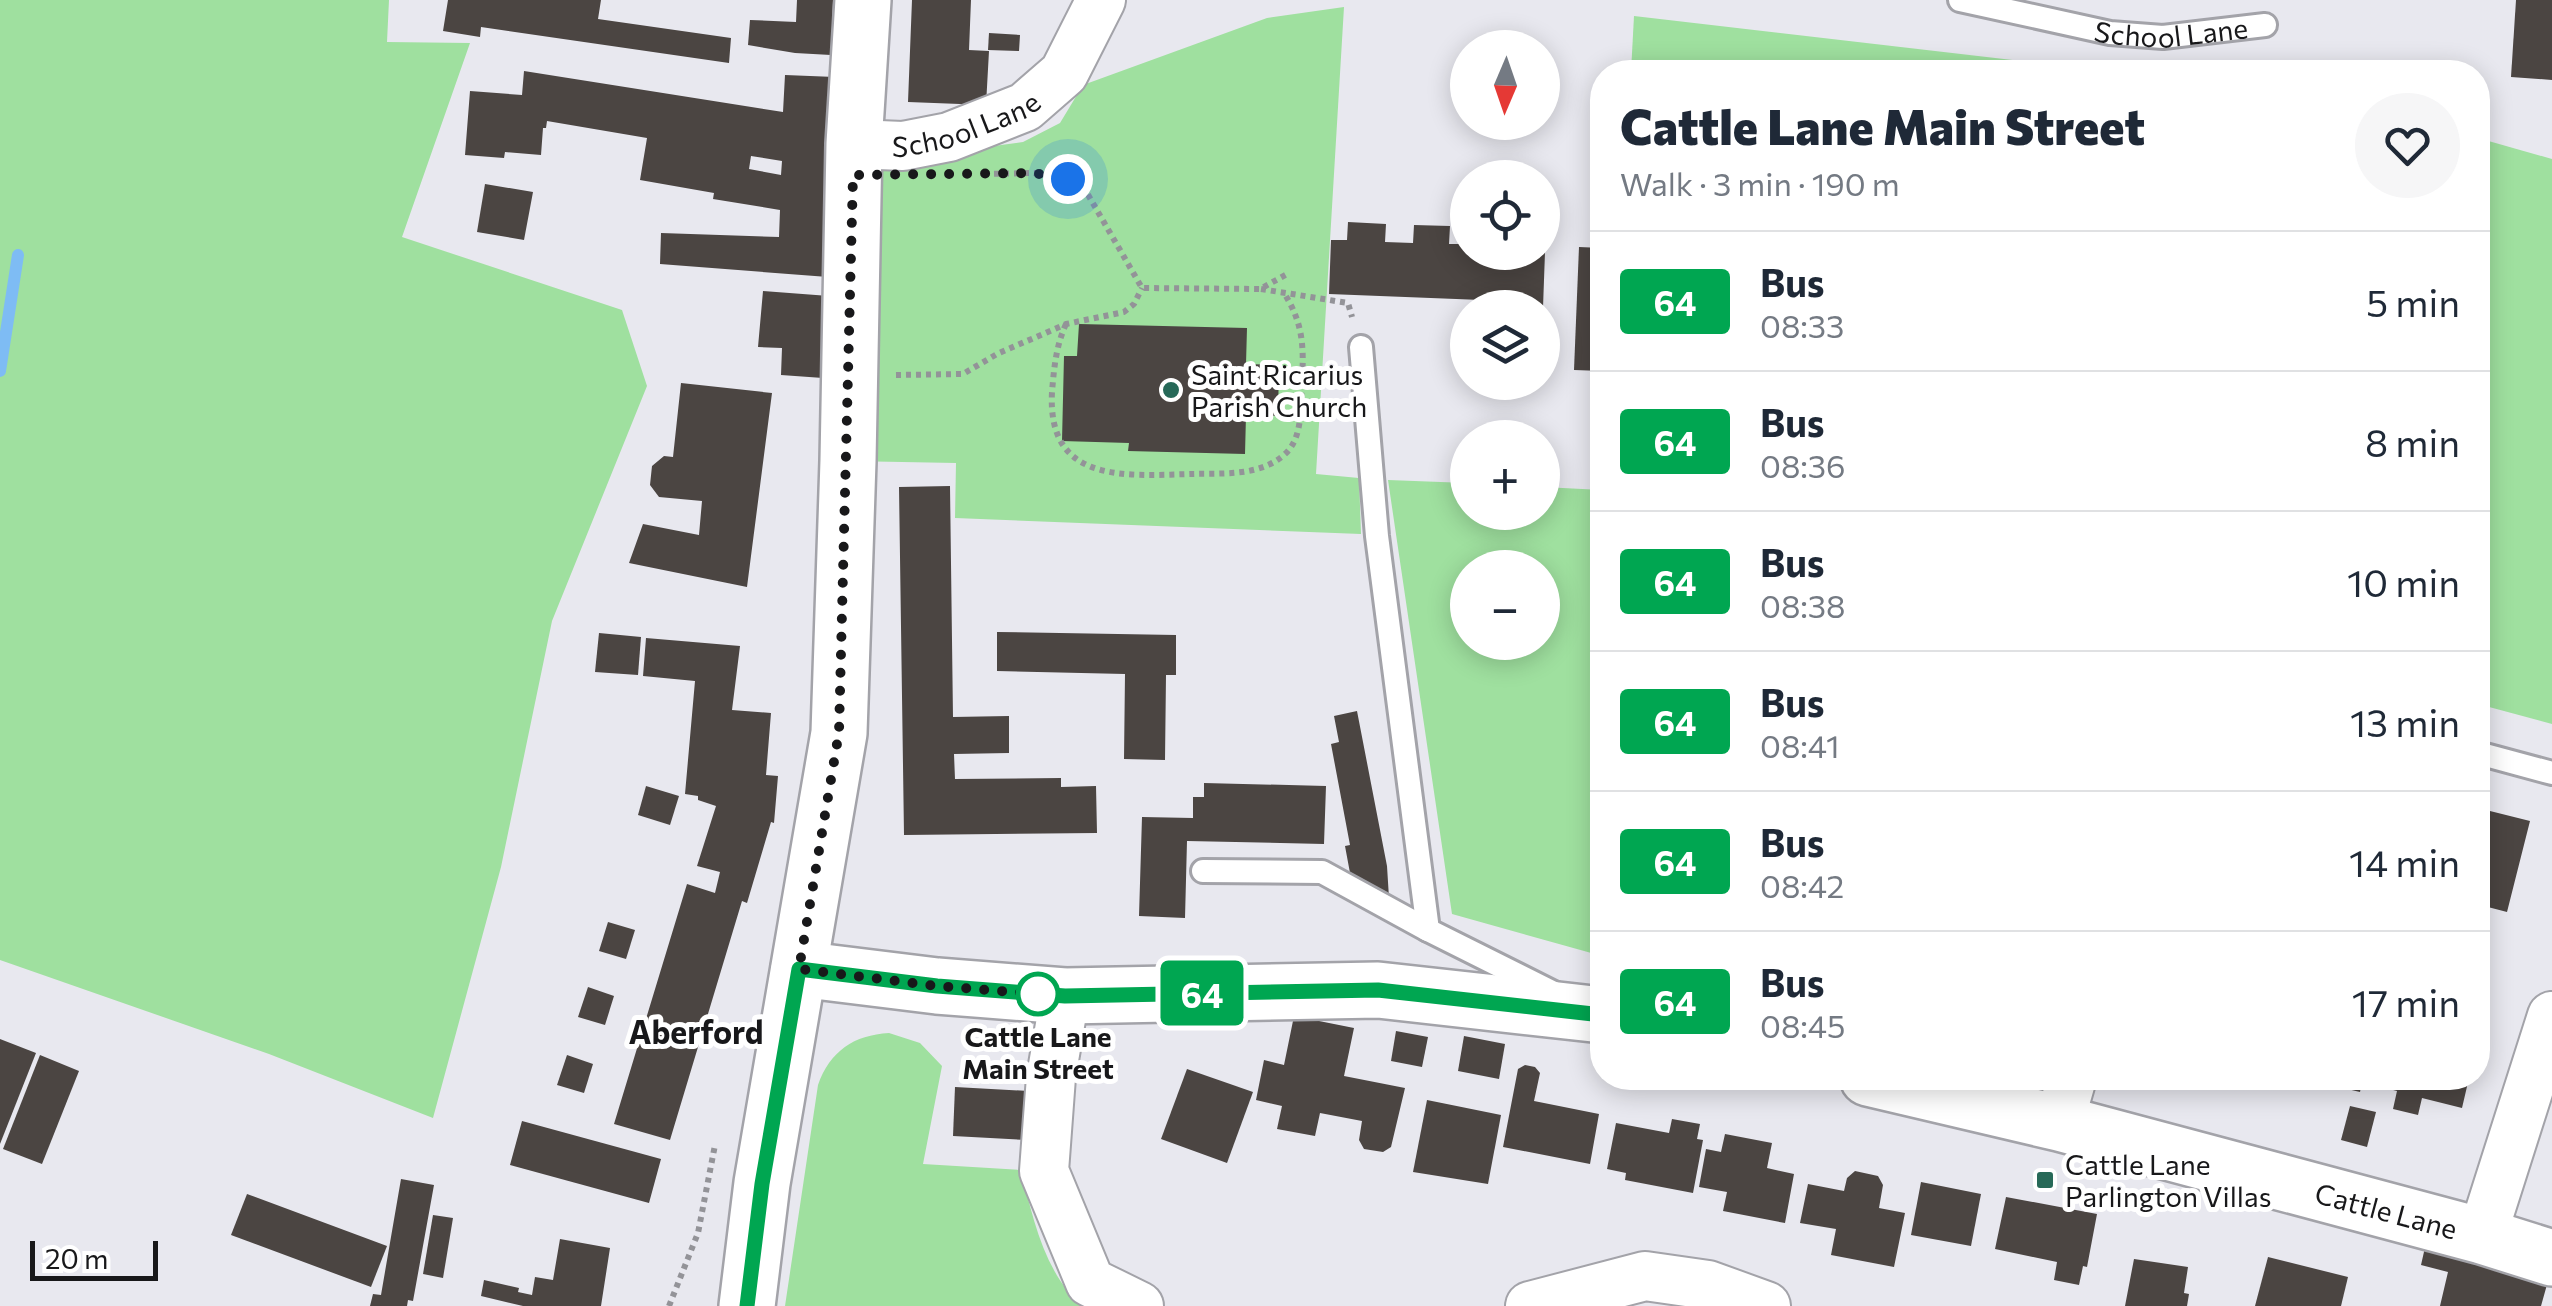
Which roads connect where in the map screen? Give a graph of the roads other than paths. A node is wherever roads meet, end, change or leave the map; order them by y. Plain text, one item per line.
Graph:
1 (863, 0) edge
2 (1101, 0) edge
3 (1123, 0) edge
4 (1960, 0) edge
5 (2265, 25) dead end
6 (1064, 74) junction
7 (854, 144) junction
8 (1361, 347) road end
9 (2490, 756) edge
10 (2552, 773) edge
11 (1203, 872) dead end
12 (1428, 930) junction
13 (799, 969) junction
14 (1065, 996) junction
15 (1590, 1010) edge
16 (1590, 1014) edge
17 (2552, 1016) edge
18 (1975, 1090) edge
19 (2065, 1100) edge
20 (2482, 1236) junction
21 (2552, 1258) edge
22 (747, 1306) edge
23 (1138, 1306) edge
24 (1530, 1306) edge
25 (1766, 1306) edge

1 - 7 street
2 - 6 street, School Lane
3 - 6 lane, School Lane
4 - 5 lane, School Lane
6 - 7 street, School Lane
7 - 13 street
8 - 12 lane
9 - 10 lane
11 - 12 lane
12 - 15 lane
13 - 14 street
13 - 22 street
14 - 16 street
14 - 23 street
17 - 20 street
18 - 19 street, Cattle Lane
19 - 20 street, Cattle Lane
20 - 21 street, Cattle Lane
24 - 25 street

